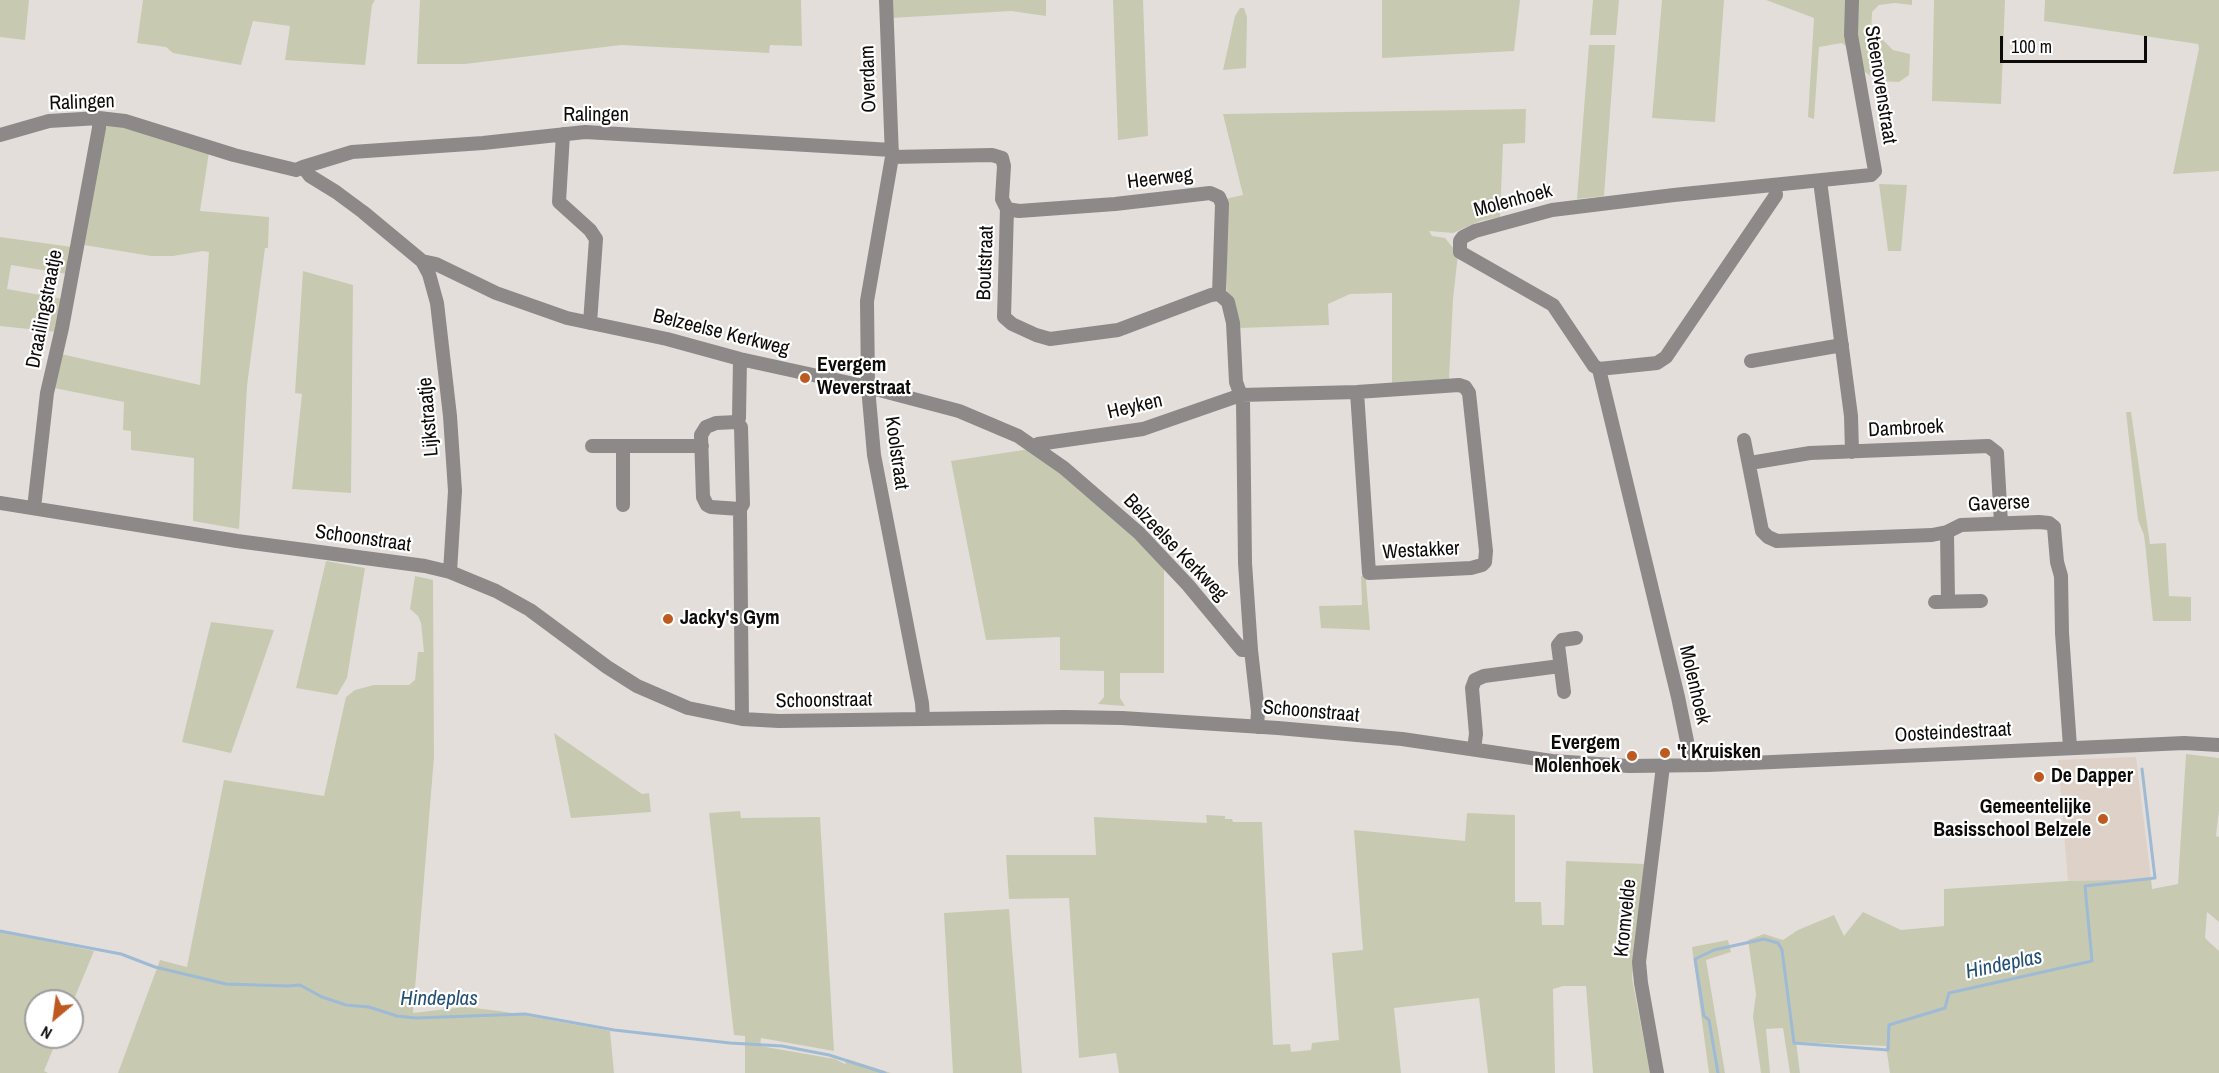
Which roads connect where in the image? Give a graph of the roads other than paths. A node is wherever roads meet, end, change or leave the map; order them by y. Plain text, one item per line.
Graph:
1 (886, 0) edge
2 (1852, 0) edge
3 (99, 118) junction
4 (563, 134) junction
5 (0, 135) edge
6 (892, 153) junction
7 (303, 167) junction
8 (1871, 175) joint
9 (1820, 181) junction
10 (1775, 186) junction
11 (1007, 209) junction
12 (422, 261) junction
13 (1219, 294) junction
14 (590, 323) junction
15 (1842, 345) junction
16 (1756, 357) dead end
17 (740, 359) junction
18 (1599, 369) junction
19 (868, 387) junction
20 (1358, 392) junction
21 (1241, 395) junction
22 (737, 422) junction
23 (1744, 440) dead end
24 (592, 446) dead end
25 (702, 446) junction
26 (623, 447) junction
27 (1036, 447) junction
28 (1852, 452) junction
29 (1750, 463) junction
30 (0, 503) edge
31 (623, 505) dead end
32 (34, 508) junction
33 (740, 509) junction
34 (2001, 523) junction
35 (1947, 531) junction
36 (450, 572) junction
37 (1981, 601) dead end
38 (1576, 638) dead end
39 (1251, 650) junction
40 (1560, 666) junction
41 (1564, 692) dead end
42 (923, 718) junction
43 (742, 719) junction
44 (1257, 727) junction
45 (2219, 745) edge
46 (2070, 747) junction
47 (1474, 749) junction
48 (1689, 765) junction
49 (1663, 766) junction
50 (1657, 1073) edge

1 - 6 street, Overdam
2 - 8 street, Steenovenstraat
3 - 5 street, Ralingen
3 - 7 street, Ralingen
3 - 32 street, Draailingstraatje
4 - 6 street, Ralingen
4 - 7 street, Ralingen
4 - 14 street
6 - 11 street, Boutstraat
6 - 19 street, Koolstraat
7 - 12 street
8 - 9 street, Molenhoek
9 - 10 street, Molenhoek
9 - 15 street, Dambroek
10 - 18 street
10 - 18 street, Molenhoek
11 - 13 street, Heerweg
11 - 13 street, Boutstraat
12 - 14 street, Belzeelse Kerkweg
12 - 36 street, Lijkstraatje
13 - 21 street, Belzeelse Kerkweg
14 - 17 street, Belzeelse Kerkweg
15 - 16 street
15 - 28 street, Dambroek
17 - 19 street, Belzeelse Kerkweg
17 - 22 street
18 - 48 street, Molenhoek
19 - 27 street, Belzeelse Kerkweg
19 - 42 street, Koolstraat
20 - 20 street, Westakker
20 - 21 street
21 - 27 street, Heyken
21 - 39 street, Belzeelse Kerkweg
22 - 25 street
22 - 33 street
23 - 29 street, Gaverse
24 - 26 street
25 - 26 street
25 - 33 street
26 - 31 street
27 - 39 street, Belzeelse Kerkweg
28 - 29 street
28 - 34 street, Dambroek
29 - 35 street, Gaverse
30 - 32 street, Schoonstraat
32 - 36 street, Schoonstraat
33 - 43 street
34 - 35 street, Gaverse
34 - 46 street, Gaverse
35 - 37 street
36 - 43 street, Schoonstraat
38 - 40 street
39 - 44 street, Belzeelse Kerkweg
40 - 41 street
40 - 47 street
42 - 43 street, Schoonstraat
42 - 44 street, Schoonstraat
44 - 47 street, Schoonstraat
45 - 46 street, Oosteindestraat
46 - 48 street, Oosteindestraat
47 - 49 street, Schoonstraat
48 - 49 street, Schoonstraat
49 - 50 street, Kromvelde

